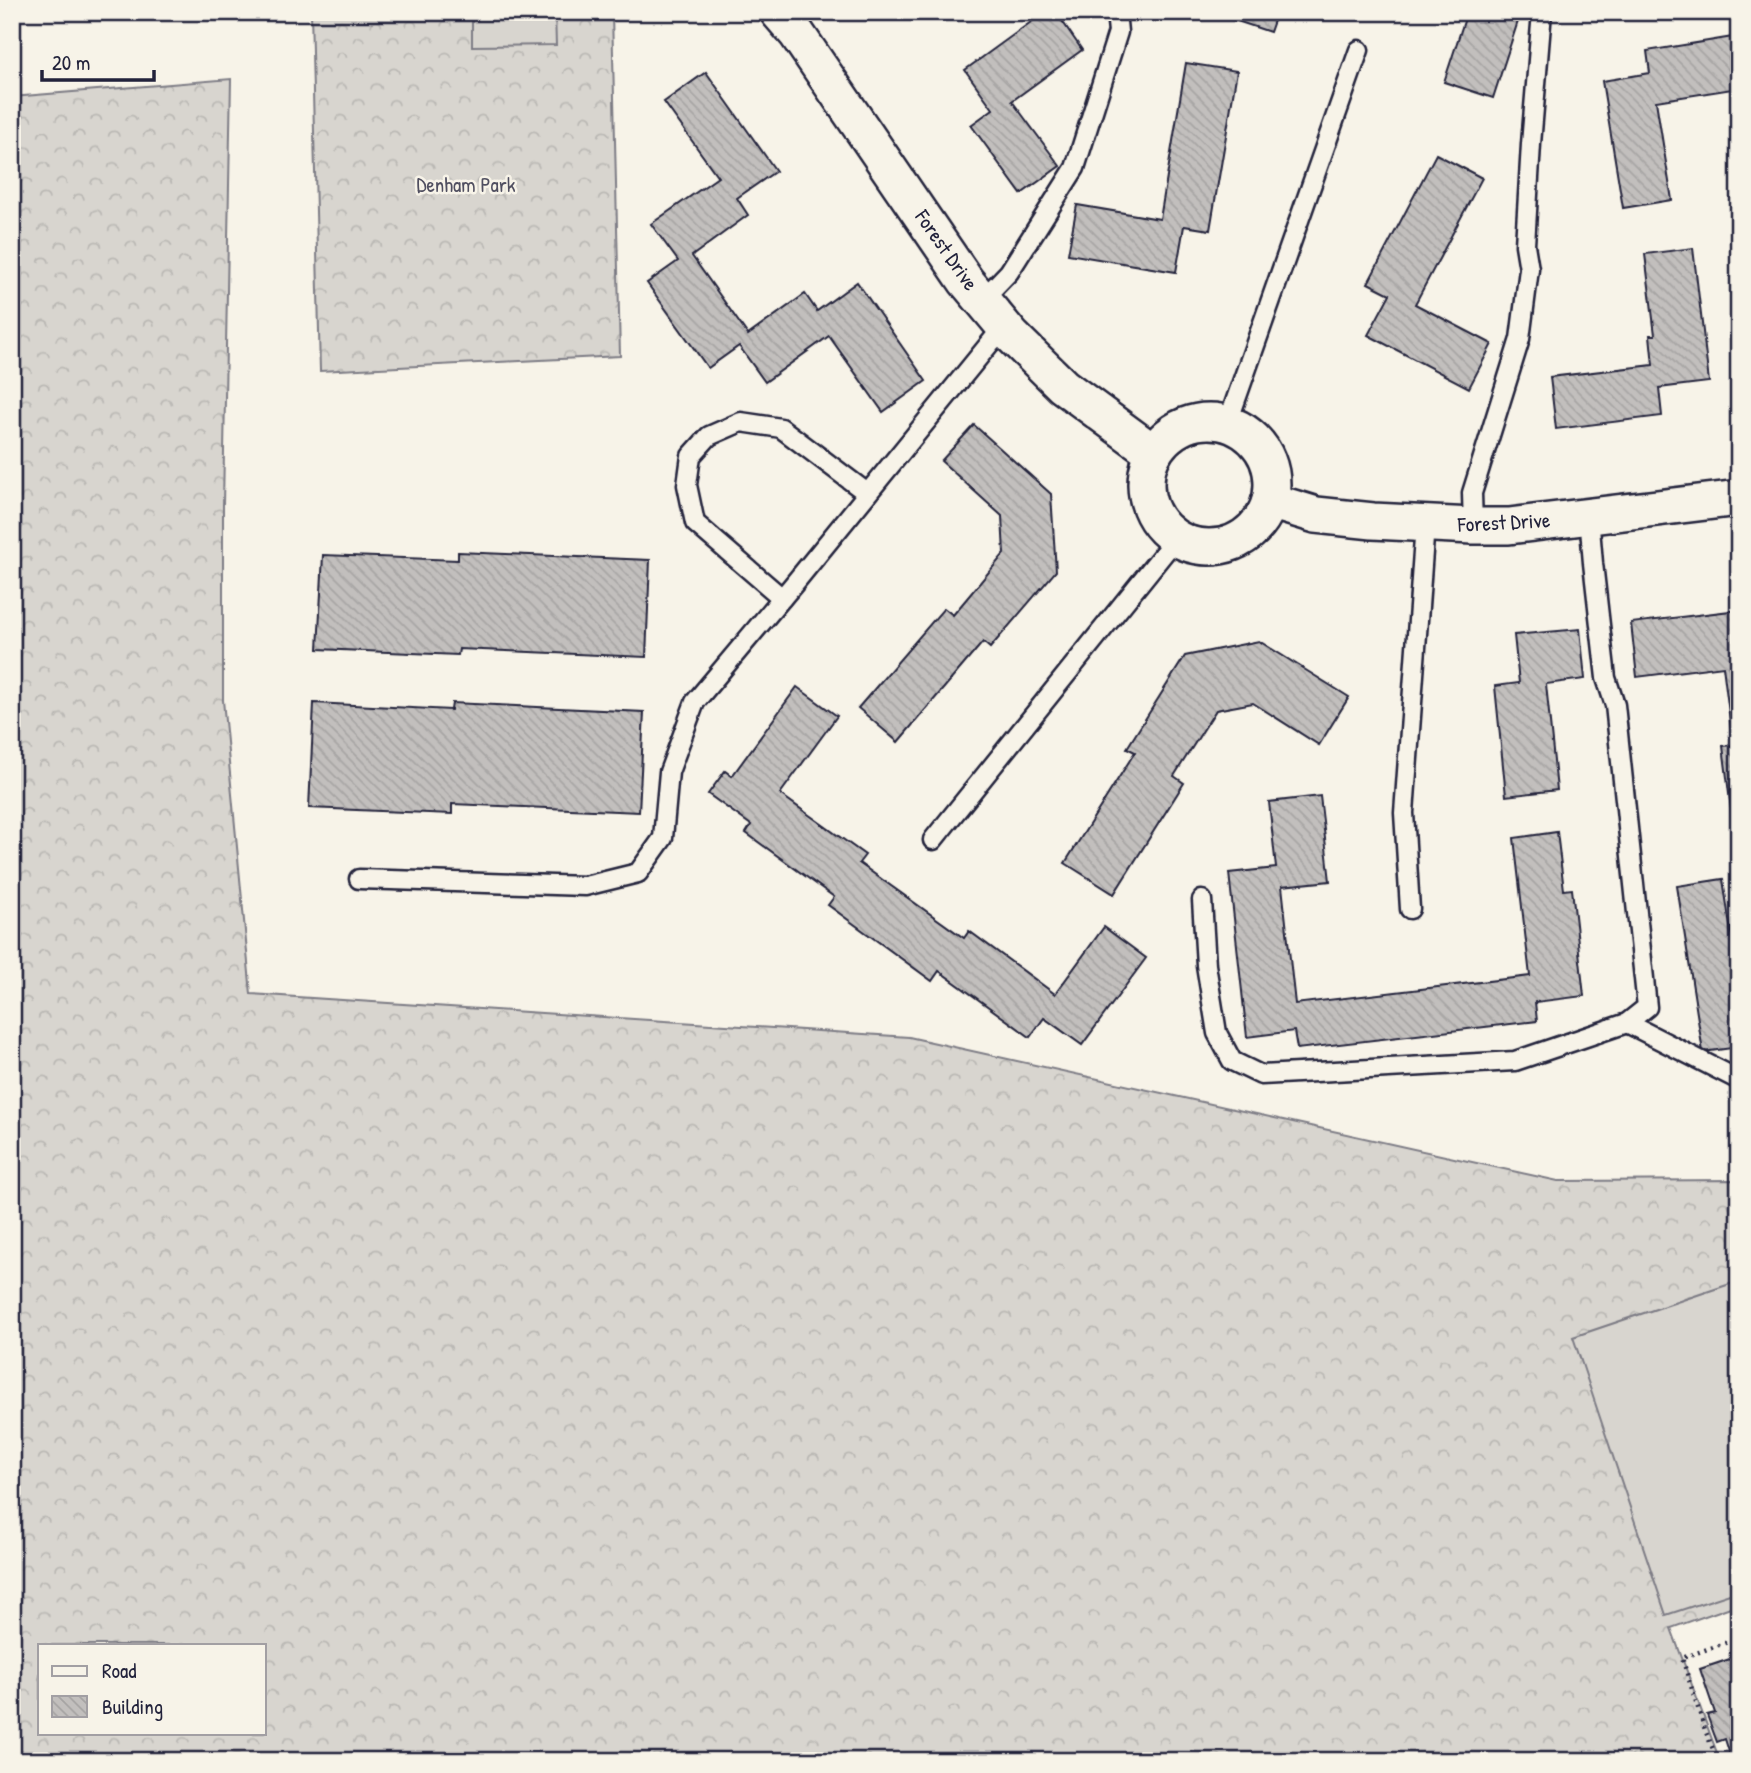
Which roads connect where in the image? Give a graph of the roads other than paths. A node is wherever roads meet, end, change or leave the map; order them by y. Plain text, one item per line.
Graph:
1 (778, 12) edge
2 (1116, 12) edge
3 (1542, 12) edge
4 (1359, 50) dead end
5 (993, 313) junction
6 (1228, 422) junction
7 (1154, 453) junction
8 (867, 494) junction
9 (1739, 498) edge
10 (1270, 501) junction
11 (1589, 516) junction
12 (1425, 524) junction
13 (1473, 526) junction
14 (1176, 538) junction
15 (782, 598) junction
16 (933, 840) dead end
17 (359, 879) dead end
18 (1202, 900) dead end
19 (1410, 909) dead end
20 (1628, 1023) junction
21 (1739, 1080) edge

1 - 5 street, Forest Drive
2 - 5 lane
3 - 13 lane
4 - 6 lane
5 - 7 street, Forest Drive
5 - 8 lane
6 - 7 street
6 - 10 street
7 - 14 street
8 - 15 lane
8 - 15 lane
9 - 11 street, Forest Drive
10 - 12 street, Forest Drive
10 - 14 street
11 - 13 street, Forest Drive
11 - 20 lane
12 - 13 street, Forest Drive
12 - 19 lane
14 - 16 lane
15 - 17 lane
18 - 20 lane
20 - 21 lane

